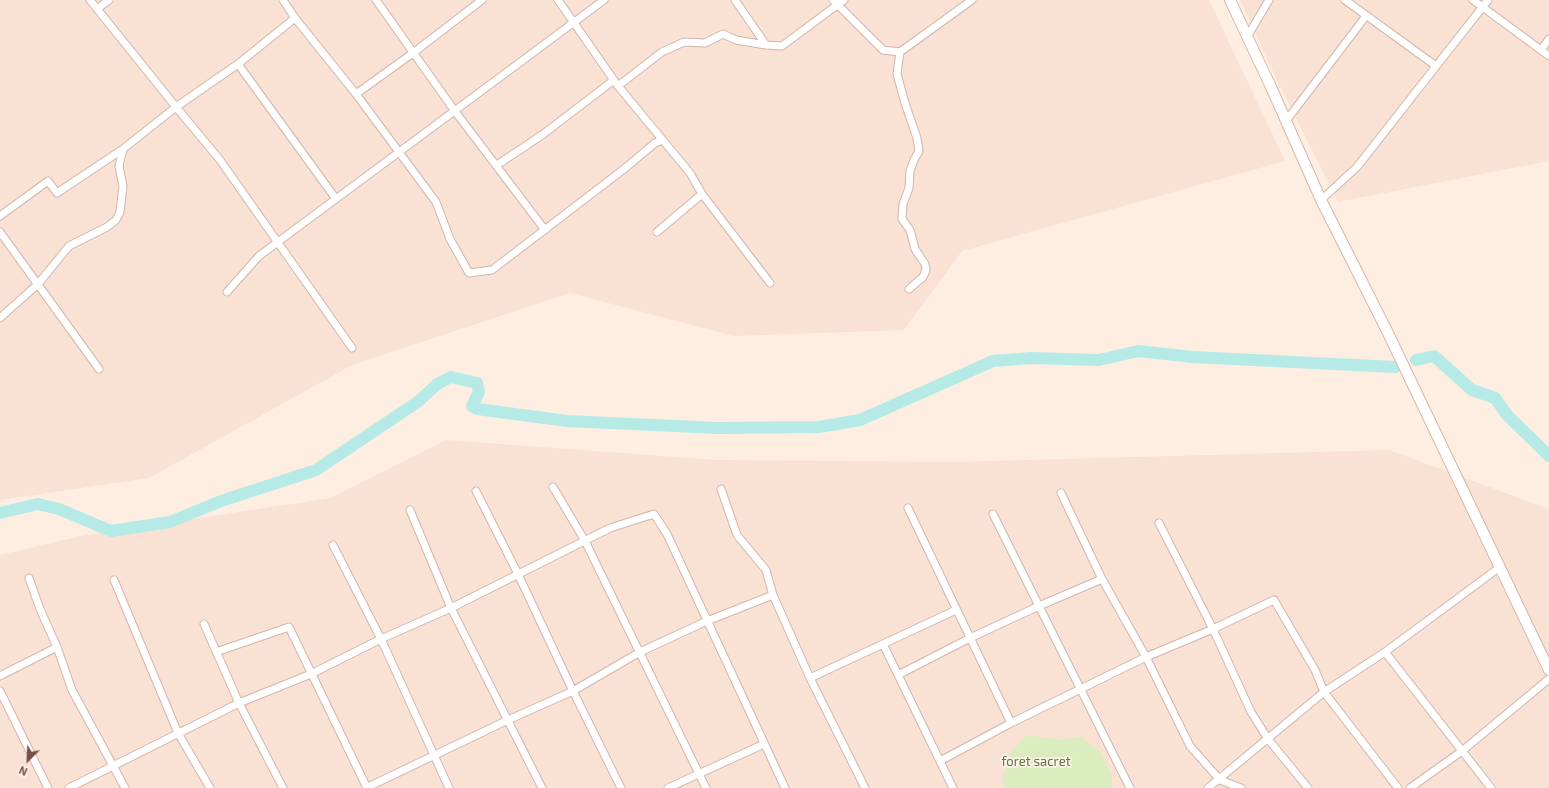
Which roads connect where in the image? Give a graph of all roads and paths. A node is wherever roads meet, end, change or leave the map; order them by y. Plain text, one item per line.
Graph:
1 (90, 0) edge
2 (109, 0) edge
3 (283, 0) edge
4 (376, 0) edge
5 (482, 0) edge
6 (558, 0) edge
7 (604, 0) edge
8 (735, 0) edge
9 (844, 0) edge
10 (972, 0) edge
11 (1230, 0) edge
12 (1269, 0) edge
13 (1345, 0) edge
14 (1473, 0) edge
15 (1488, 0) edge
16 (835, 2) edge
17 (1483, 7) junction
18 (97, 9) junction
19 (1366, 16) junction
20 (295, 18) junction
21 (573, 23) junction
22 (1247, 37) junction
23 (1549, 39) edge
24 (766, 46) junction
25 (1541, 50) junction
26 (900, 52) junction
27 (413, 53) junction
28 (1549, 56) edge
29 (238, 64) junction
30 (1436, 66) junction
31 (616, 83) junction
32 (356, 94) junction
33 (176, 108) junction
34 (454, 110) junction
35 (1286, 121) junction
36 (662, 140) junction
37 (123, 149) junction
38 (399, 152) junction
39 (497, 165) junction
40 (702, 194) junction
41 (336, 199) junction
42 (1321, 200) junction
43 (0, 216) edge
44 (545, 230) junction
45 (0, 232) edge
46 (657, 232) dead end
47 (277, 243) junction
48 (770, 283) dead end
49 (38, 284) junction
50 (909, 289) dead end
51 (227, 292) dead end
52 (0, 318) edge
53 (352, 348) dead end
54 (99, 369) dead end
55 (553, 487) dead end
56 (722, 489) dead end
57 (476, 491) dead end
58 (1061, 493) dead end
59 (908, 508) dead end
60 (410, 510) dead end
61 (993, 514) dead end
62 (1159, 523) dead end
63 (585, 541) junction
64 (333, 545) dead end
65 (1500, 567) junction
66 (518, 574) junction
67 (30, 578) dead end
68 (1102, 579) junction
69 (114, 580) dead end
70 (773, 595) junction
71 (1039, 606) junction
72 (451, 608) junction
73 (956, 610) junction
74 (707, 621) junction
75 (204, 624) dead end
76 (1213, 629) junction
77 (970, 638) junction
78 (381, 639) junction
79 (883, 644) junction
80 (56, 647) junction
81 (216, 652) junction
82 (640, 652) junction
83 (1385, 652) junction
84 (1146, 657) junction
85 (1549, 670) edge
86 (311, 674) junction
87 (898, 675) junction
88 (0, 676) edge
89 (810, 678) junction
90 (1549, 679) edge
91 (1081, 689) junction
92 (573, 691) junction
93 (0, 692) edge
94 (1324, 692) junction
95 (238, 703) junction
96 (508, 720) junction
97 (1011, 723) junction
98 (178, 733) junction
99 (1268, 739) junction
100 (764, 744) junction
101 (1462, 751) junction
102 (435, 756) junction
103 (940, 761) junction
104 (114, 766) junction
105 (700, 774) junction
106 (1220, 780) junction
107 (48, 788) edge
108 (69, 788) edge
109 (125, 788) edge
110 (210, 788) edge
111 (283, 788) edge
112 (366, 788) edge
113 (449, 788) edge
114 (542, 788) edge
115 (621, 788) edge
116 (668, 788) edge
117 (706, 788) edge
118 (785, 788) edge
119 (865, 788) edge
120 (953, 788) edge
121 (1130, 788) edge
122 (1208, 788) edge
123 (1241, 788) edge
124 (1308, 788) edge
125 (1398, 788) edge
126 (1410, 788) edge
127 (1491, 788) edge

1 - 18 street
2 - 18 street
3 - 20 street
4 - 27 street
5 - 27 street
6 - 21 street
7 - 21 street
8 - 24 street
9 - 16 street
10 - 26 street
11 - 22 main road
12 - 22 street
13 - 19 street
14 - 17 street
15 - 17 street
16 - 24 street
16 - 26 street
17 - 25 street
17 - 30 street
18 - 33 street
19 - 30 street
19 - 35 street
20 - 29 street
20 - 32 street
21 - 31 street
21 - 34 street
22 - 35 main road
23 - 25 street
24 - 31 street
25 - 28 street
26 - 50 street
27 - 32 street
27 - 34 street
29 - 33 street
29 - 41 street
30 - 42 street
31 - 36 street
31 - 39 street
32 - 38 street
33 - 37 street
33 - 47 street
34 - 38 street
34 - 39 street
35 - 42 main road
36 - 40 street
36 - 44 street
37 - 43 street
37 - 49 street
38 - 41 street
38 - 44 street
39 - 44 street
40 - 46 street
40 - 48 street
41 - 47 street
42 - 65 main road
45 - 49 street
47 - 51 street
47 - 53 street
49 - 52 street
49 - 54 street
55 - 63 street
56 - 70 street
57 - 66 street
58 - 68 street
59 - 73 street
60 - 72 street
61 - 71 street
62 - 76 street
63 - 66 street
63 - 74 street
63 - 82 street
64 - 78 street
65 - 83 street
65 - 85 main road
66 - 72 street
66 - 92 street
67 - 80 street
68 - 71 street
68 - 84 street
69 - 98 street
70 - 74 street
70 - 89 street
71 - 77 street
71 - 91 street
72 - 78 street
72 - 96 street
73 - 77 street
73 - 79 street
74 - 82 street
74 - 100 street
75 - 81 street
76 - 84 street
76 - 94 street
76 - 99 street
77 - 87 street
77 - 97 street
78 - 86 street
78 - 102 street
79 - 87 street
79 - 89 street
80 - 88 street
80 - 104 street
81 - 86 street
81 - 95 street
82 - 92 street
82 - 105 street
83 - 94 street
83 - 101 street
84 - 91 street
84 - 106 street
86 - 95 street
86 - 112 street
87 - 103 street
89 - 119 street
90 - 101 street
91 - 97 street
91 - 121 street
92 - 96 street
92 - 115 street
93 - 107 street
94 - 99 street
94 - 125 street
95 - 98 street
95 - 111 street
96 - 102 street
96 - 114 street
97 - 103 street
98 - 104 street
98 - 110 street
99 - 106 street
99 - 124 street
100 - 105 street
100 - 118 street
101 - 126 street
101 - 127 street
102 - 112 street
102 - 113 street
103 - 120 street
104 - 108 street
104 - 109 street
105 - 116 street
105 - 117 street
106 - 122 street
106 - 123 street

